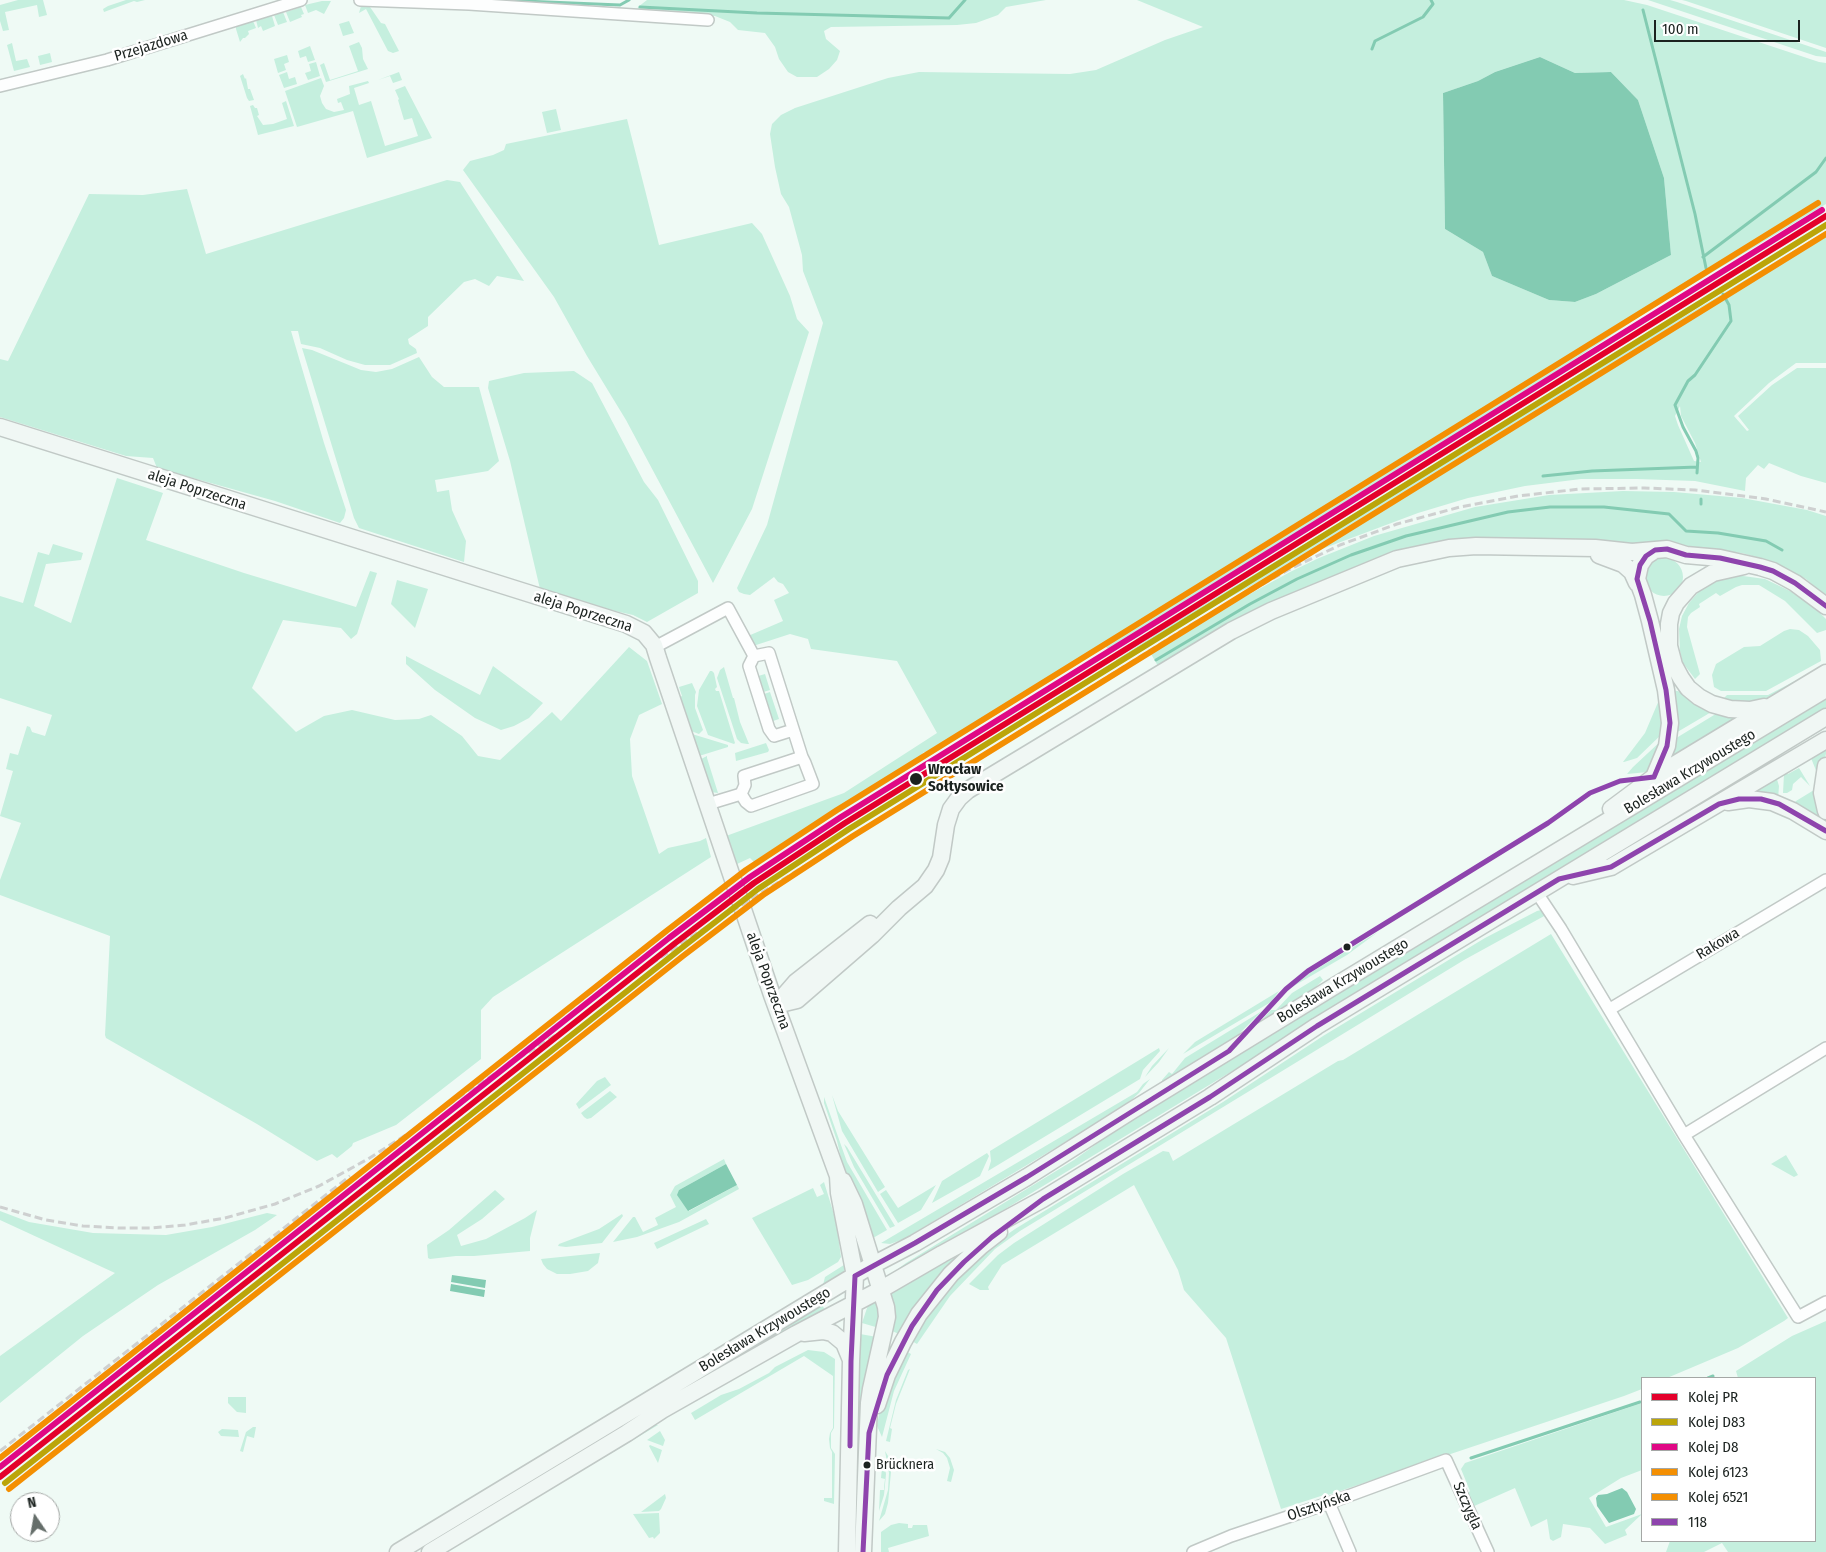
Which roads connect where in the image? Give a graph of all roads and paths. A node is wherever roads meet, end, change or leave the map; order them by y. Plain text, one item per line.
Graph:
1 (301, 0) edge
2 (360, 0) edge
3 (708, 20) dead end
4 (0, 86) edge
5 (0, 428) edge
6 (1575, 549) junction
7 (1655, 550) junction
8 (1678, 553) junction
9 (1754, 566) junction
10 (1640, 589) junction
11 (1684, 595) junction
12 (1826, 606) edge
13 (654, 647) junction
14 (754, 656) junction
15 (1826, 673) edge
16 (1826, 690) edge
17 (1771, 706) junction
18 (1826, 717) edge
19 (793, 730) junction
20 (1826, 740) edge
21 (802, 758) junction
22 (1826, 766) edge
23 (1654, 777) junction
24 (741, 794) junction
25 (708, 804) junction
26 (1719, 804) junction
27 (1826, 811) edge
28 (1826, 830) edge
29 (1580, 838) junction
30 (1559, 880) junction
31 (1826, 880) edge
32 (1537, 893) junction
33 (900, 908) junction
34 (761, 964) junction
35 (796, 982) junction
36 (797, 1000) junction
37 (776, 1005) junction
38 (1610, 1009) junction
39 (788, 1035) junction
40 (1826, 1048) edge
41 (1684, 1135) junction
42 (838, 1176) junction
43 (1043, 1199) junction
44 (872, 1266) junction
45 (855, 1276) junction
46 (880, 1290) junction
47 (855, 1302) junction
48 (1826, 1302) edge
49 (796, 1334) junction
50 (851, 1361) junction
51 (869, 1433) junction
52 (1446, 1460) joint
53 (1329, 1503) junction
54 (450, 1547) edge
55 (398, 1552) edge
56 (430, 1552) edge
57 (847, 1552) edge
58 (862, 1552) edge
59 (1193, 1552) edge
60 (1350, 1552) edge
61 (1488, 1552) edge

1 - 4 street, Przejazdowa
2 - 3 street
5 - 13 main road, aleja Poprzeczna
6 - 7 main road
6 - 10 main road
6 - 33 main road
7 - 8 main road
7 - 10 main road
8 - 9 main road
8 - 11 main road
9 - 11 main road
9 - 12 main road
10 - 11 main road
10 - 23 main road
11 - 17 main road
13 - 14 street
13 - 25 main road, aleja Poprzeczna
14 - 19 street
14 - 19 street
15 - 17 main road
16 - 29 main road, Bolesława Krzywoustego
17 - 23 main road
18 - 30 main road, Bolesława Krzywoustego
19 - 21 street
20 - 26 main road
21 - 24 street
21 - 24 street
22 - 27 main road
23 - 29 main road
24 - 25 street
25 - 34 main road, aleja Poprzeczna
26 - 28 main road
26 - 30 main road
29 - 44 main road, Bolesława Krzywoustego
30 - 32 main road, Bolesława Krzywoustego
31 - 38 street, Rakowa
32 - 38 street
32 - 43 main road, Bolesława Krzywoustego
33 - 35 main road
33 - 36 main road
34 - 35 main road
34 - 37 main road, aleja Poprzeczna
35 - 37 main road
36 - 37 main road
36 - 39 main road
37 - 39 main road, aleja Poprzeczna
38 - 41 street
39 - 42 main road, aleja Poprzeczna
40 - 41 street
41 - 48 street
42 - 44 main road, aleja Poprzeczna
42 - 45 main road, aleja Poprzeczna
43 - 46 main road, Bolesława Krzywoustego
43 - 51 main road
44 - 45 main road, Bolesława Krzywoustego
44 - 46 main road, aleja Poprzeczna
45 - 47 main road, aleja Poprzeczna
45 - 55 main road, Bolesława Krzywoustego
46 - 47 main road, Bolesława Krzywoustego
46 - 51 main road, aleja Poprzeczna
47 - 49 main road, Bolesława Krzywoustego
47 - 50 main road, aleja Poprzeczna
49 - 50 main road
49 - 54 main road, Bolesława Krzywoustego
50 - 57 main road, aleja Poprzeczna
51 - 58 main road
52 - 53 street, Olsztyńska
52 - 61 street, Szczygla
53 - 59 street, Olsztyńska
53 - 60 street
54 - 56 main road, Bolesława Krzywoustego

